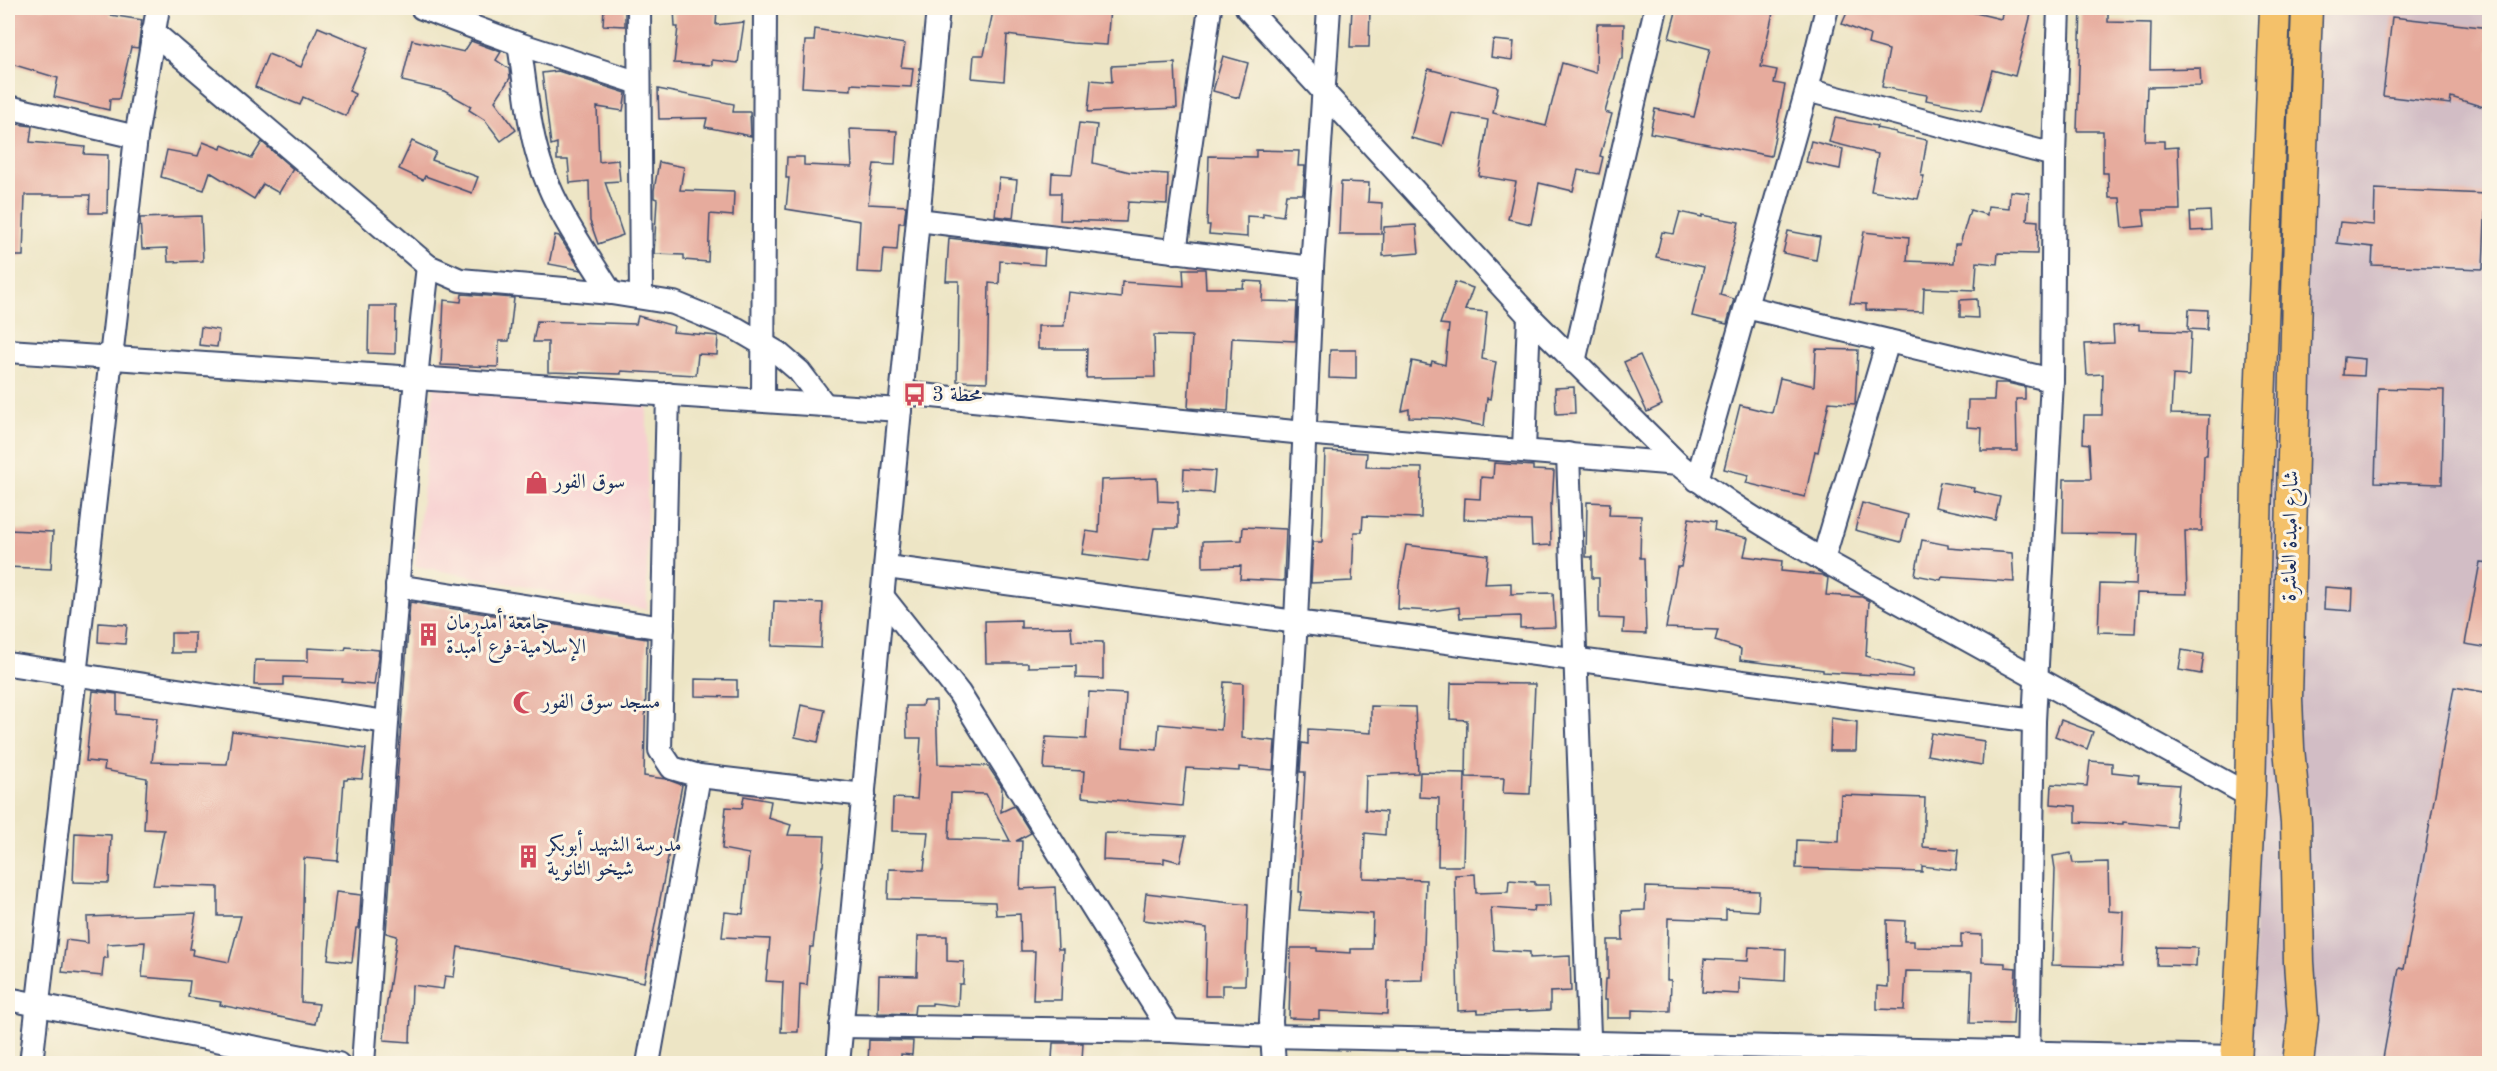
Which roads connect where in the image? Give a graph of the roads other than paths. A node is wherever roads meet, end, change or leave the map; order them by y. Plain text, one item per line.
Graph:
1 (158, 8) edge
2 (422, 8) edge
3 (639, 8) edge
4 (765, 8) edge
5 (938, 8) edge
6 (1210, 8) edge
7 (1247, 8) edge
8 (1329, 8) edge
9 (1656, 8) edge
10 (1827, 8) edge
11 (2059, 8) edge
12 (2275, 8) edge
13 (2307, 8) edge
14 (153, 32) junction
15 (519, 44) junction
16 (639, 83) junction
17 (1324, 90) junction
18 (1807, 90) junction
19 (8, 106) edge
20 (136, 137) junction
21 (2054, 155) junction
22 (918, 220) junction
23 (1175, 252) junction
24 (429, 266) junction
25 (1312, 267) junction
26 (611, 293) junction
27 (641, 297) junction
28 (1746, 307) junction
29 (1529, 316) junction
30 (1888, 341) junction
31 (763, 344) junction
32 (8, 351) edge
33 (111, 359) junction
34 (1574, 362) junction
35 (415, 379) junction
36 (2052, 380) junction
37 (668, 394) junction
38 (763, 399) junction
39 (901, 401) junction
40 (824, 404) junction
41 (1304, 433) junction
42 (1524, 450) junction
43 (1568, 454) junction
44 (1678, 464) junction
45 (1697, 480) junction
46 (1823, 560) junction
47 (887, 567) junction
48 (398, 586) junction
49 (883, 597) junction
50 (1296, 621) junction
51 (663, 628) junction
52 (1575, 660) junction
53 (8, 664) edge
54 (75, 675) junction
55 (2036, 676) junction
56 (2034, 721) junction
57 (386, 722) junction
58 (699, 776) junction
59 (864, 795) junction
60 (2250, 796) junction
61 (8, 999) edge
62 (39, 1006) junction
63 (841, 1026) junction
64 (1170, 1030) junction
65 (1271, 1036) junction
66 (1589, 1053) edge
67 (1762, 1055) edge
68 (2028, 1058) edge
69 (2236, 1060) edge
70 (31, 1064) edge
71 (338, 1064) edge
72 (363, 1064) edge
73 (648, 1064) edge
74 (838, 1064) edge
75 (1274, 1064) edge
76 (2298, 1064) edge

1 - 14 street
2 - 15 street
3 - 16 street
4 - 31 street
5 - 22 street
6 - 23 street
7 - 17 street
8 - 17 street
9 - 34 street
10 - 18 street
11 - 21 street
12 - 60 main road, شارع امبدة العاشرة
13 - 76 main road, شارع امبدة العاشرة
14 - 20 street
14 - 24 street
15 - 16 street
15 - 26 street
16 - 27 street
17 - 25 street
17 - 29 street
18 - 21 street
18 - 28 street
19 - 20 street
20 - 33 street
21 - 36 street
22 - 23 street
22 - 39 street
23 - 25 street
24 - 26 street
24 - 35 street
25 - 41 street
26 - 27 street
27 - 31 street
28 - 30 street
28 - 45 street
29 - 34 street
29 - 42 street
30 - 36 street
30 - 46 street
31 - 38 street
31 - 40 street
32 - 33 street
33 - 35 street
33 - 54 street
34 - 44 street
35 - 37 street
35 - 48 street
36 - 55 street
37 - 38 street
37 - 51 street
38 - 40 street
39 - 40 street
39 - 41 street
39 - 47 street
41 - 42 street
41 - 50 street
42 - 43 street
43 - 44 street
43 - 52 street
44 - 45 street
45 - 46 street
46 - 55 street
47 - 49 street
47 - 50 street
48 - 51 street
48 - 57 street
49 - 59 street
49 - 64 street
50 - 52 street
50 - 65 street
51 - 58 street
52 - 56 street
52 - 66 street
53 - 54 street
54 - 57 street
54 - 62 street
55 - 56 street
55 - 60 street
56 - 68 street
57 - 72 street
58 - 59 street
58 - 73 street
59 - 63 street
60 - 69 main road, شارع امبدة العاشرة
61 - 62 street
62 - 70 street
62 - 71 street
63 - 64 street
63 - 74 street
64 - 65 street
65 - 66 street
65 - 75 street
66 - 67 street
67 - 68 street
68 - 69 street

